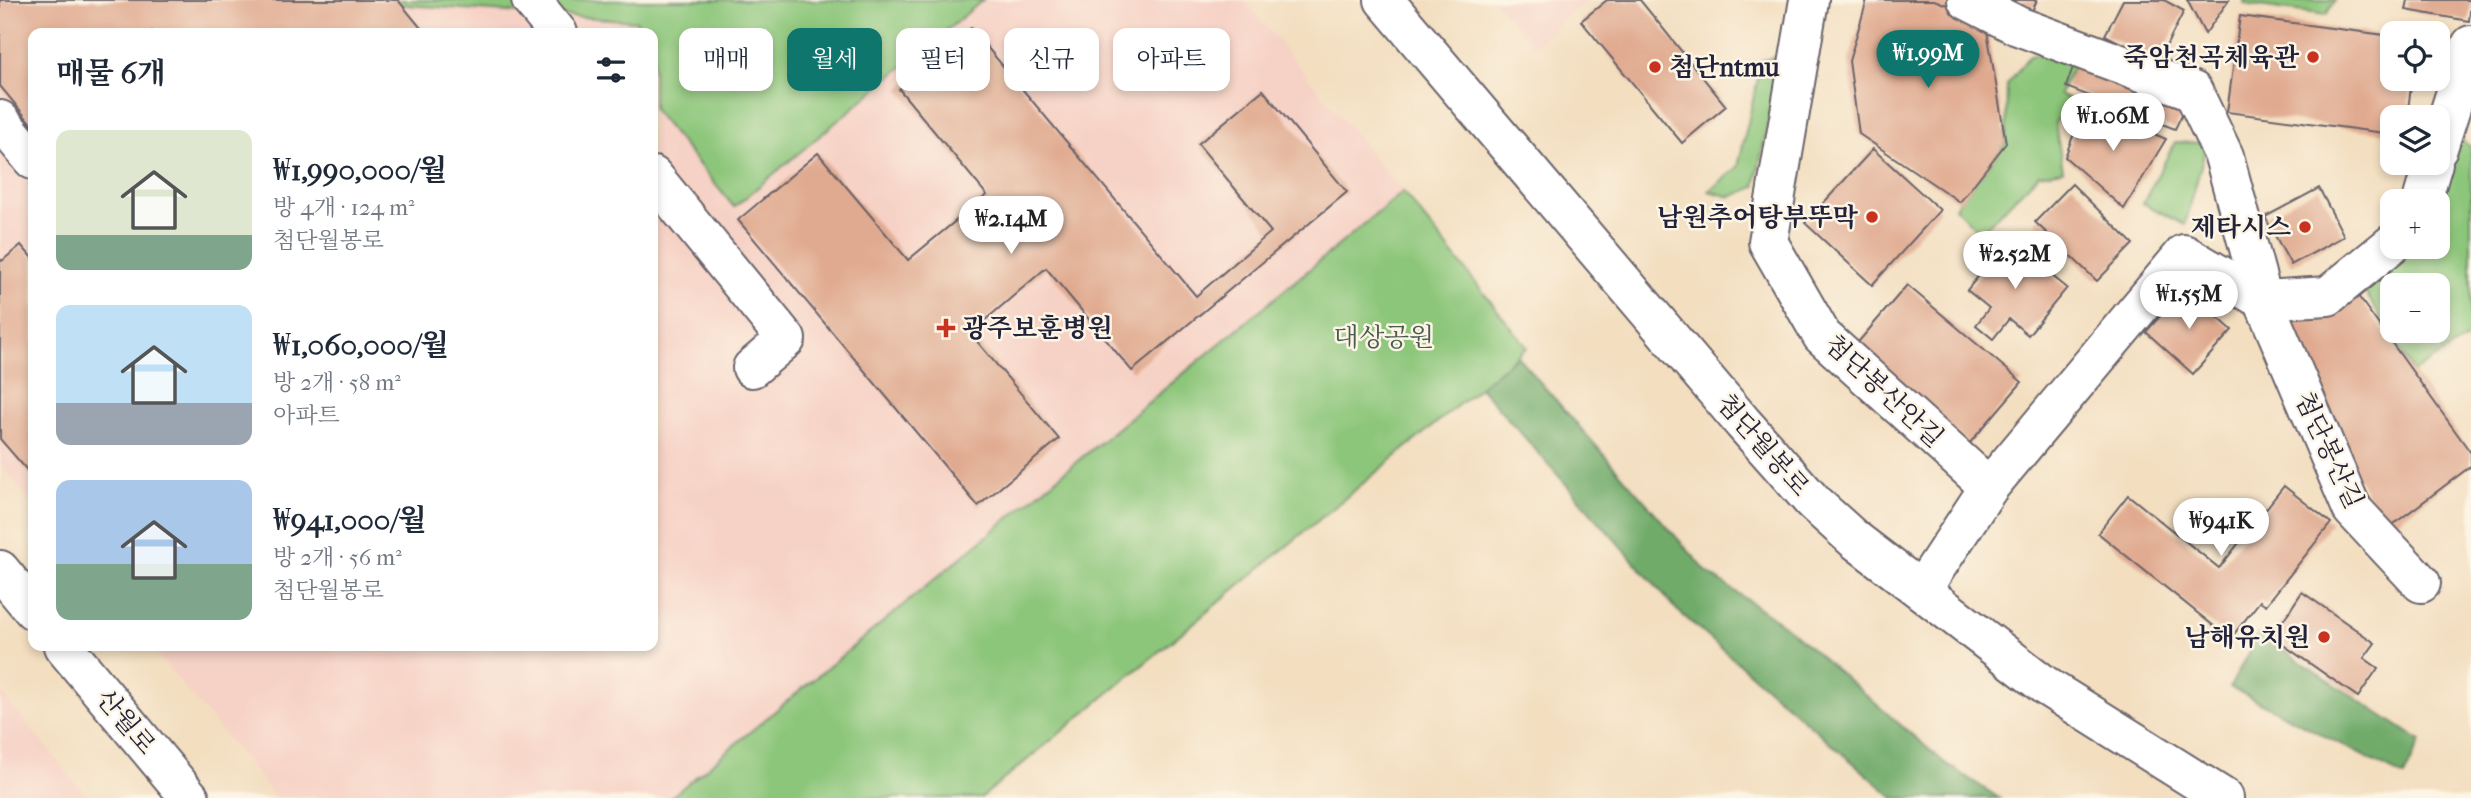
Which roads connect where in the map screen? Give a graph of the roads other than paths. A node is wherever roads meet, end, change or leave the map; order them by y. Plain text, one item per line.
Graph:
1 (531, 0) edge
2 (1384, 0) edge
3 (1809, 0) edge
4 (1967, 0) edge
5 (554, 28) edge
6 (2471, 45) edge
7 (2450, 111) edge
8 (0, 120) edge
9 (28, 154) edge
10 (658, 182) edge
11 (2380, 254) edge
12 (2263, 300) junction
13 (752, 368) dead end
14 (1989, 486) junction
15 (0, 570) edge
16 (2421, 583) dead end
17 (1922, 589) junction
18 (28, 604) edge
19 (67, 651) edge
20 (190, 798) edge
21 (2224, 798) edge

1 - 5 street
2 - 17 street, 첨단월봉로
3 - 14 street, 첨단봉산안길
4 - 12 street, 첨단봉산길
6 - 7 street
8 - 9 street
10 - 13 street
11 - 12 street
12 - 14 street
12 - 16 street, 첨단봉산길
14 - 17 street
15 - 18 street
17 - 21 street, 첨단월봉로
19 - 20 street, 산월로

